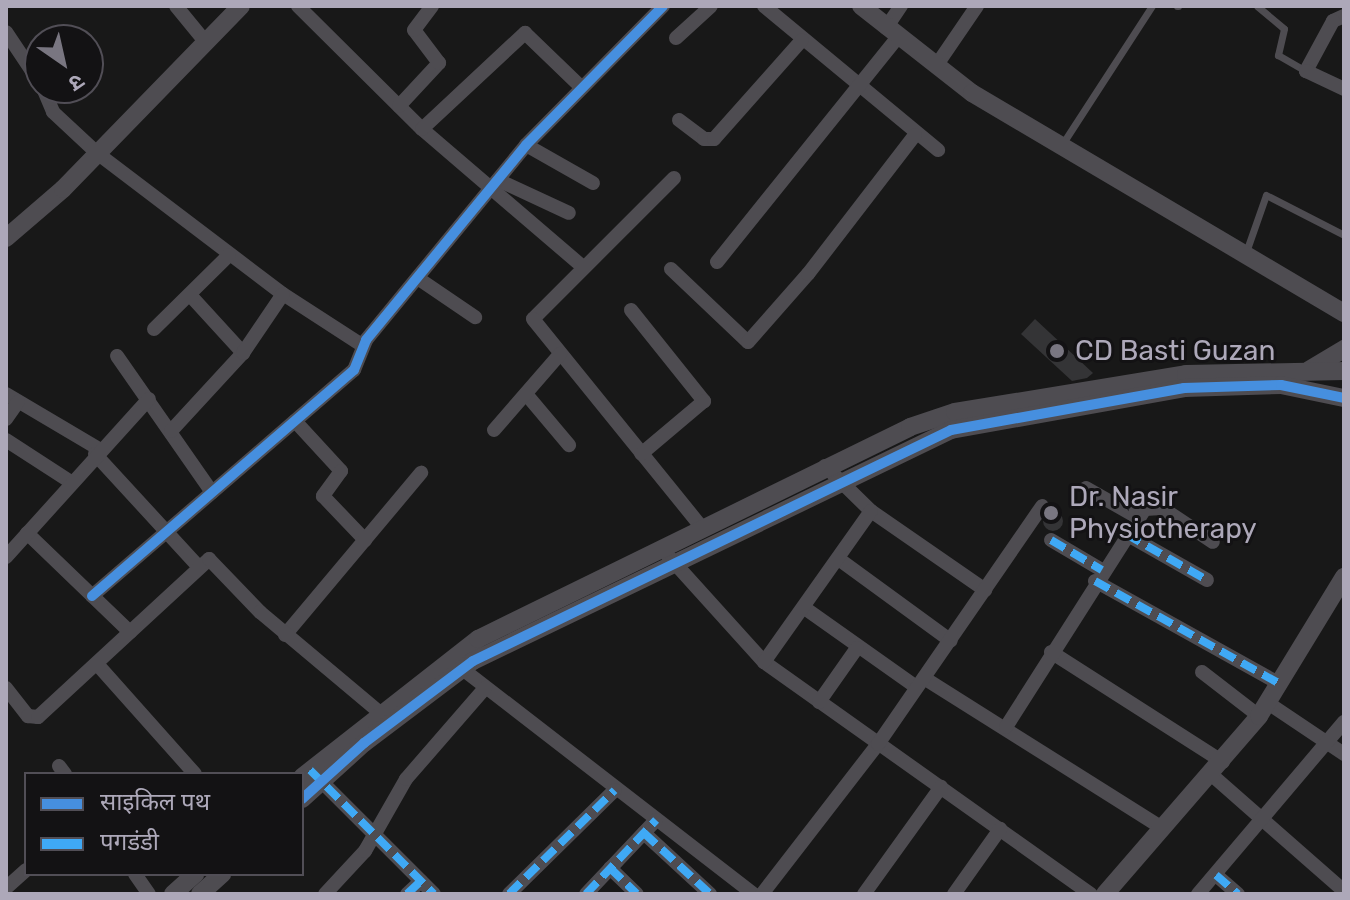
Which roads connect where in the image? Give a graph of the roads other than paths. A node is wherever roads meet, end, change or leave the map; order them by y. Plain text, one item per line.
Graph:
1 (176, 6) edge
2 (241, 6) edge
3 (298, 6) edge
4 (432, 6) edge
5 (663, 6) edge
6 (711, 6) edge
7 (764, 6) edge
8 (861, 6) edge
9 (901, 6) edge
10 (977, 6) edge
11 (1152, 6) edge
12 (1257, 6) edge
13 (1344, 16) edge
14 (6, 32) edge
15 (892, 32) junction
16 (676, 38) dead end
17 (203, 39) junction
18 (802, 40) junction
19 (24, 59) edge
20 (936, 66) junction
21 (1306, 71) junction
22 (580, 86) junction
23 (859, 88) junction
24 (1344, 89) edge
25 (50, 104) edge
26 (399, 106) junction
27 (679, 120) dead end
28 (422, 129) junction
29 (915, 135) junction
30 (526, 145) junction
31 (1060, 148) junction
32 (938, 150) dead end
33 (97, 153) junction
34 (674, 178) dead end
35 (593, 183) dead end
36 (494, 185) junction
37 (569, 213) dead end
38 (1344, 235) edge
39 (6, 238) edge
40 (229, 255) junction
41 (1245, 255) junction
42 (717, 262) dead end
43 (583, 267) junction
44 (671, 269) dead end
45 (419, 279) junction
46 (283, 294) junction
47 (190, 295) junction
48 (631, 310) dead end
49 (1344, 313) edge
50 (475, 317) dead end
51 (154, 329) dead end
52 (363, 346) junction
53 (1344, 349) edge
54 (243, 353) junction
55 (560, 354) junction
56 (117, 356) dead end
57 (1344, 371) edge
58 (1306, 372) junction
59 (526, 394) junction
60 (12, 398) edge
61 (1344, 398) edge
62 (149, 399) junction
63 (6, 419) edge
64 (295, 421) junction
65 (494, 430) dead end
66 (171, 431) junction
67 (6, 440) edge
68 (569, 445) dead end
69 (97, 451) junction
70 (641, 454) junction
71 (825, 466) junction
72 (421, 473) dead end
73 (839, 480) junction
74 (71, 482) junction
75 (1086, 488) dead end
76 (212, 492) junction
77 (1042, 506) dead end
78 (871, 511) junction
79 (1137, 517) junction
80 (168, 528) junction
81 (702, 528) junction
82 (27, 533) junction
83 (1126, 534) junction
84 (365, 540) junction
85 (1051, 540) dead end
86 (1213, 542) dead end
87 (666, 555) junction
88 (6, 556) edge
89 (840, 560) junction
90 (197, 565) junction
91 (1098, 576) junction
92 (1344, 577) edge
93 (1207, 580) dead end
94 (985, 590) junction
95 (92, 596) junction
96 (806, 609) junction
97 (130, 632) junction
98 (285, 635) junction
99 (951, 641) junction
100 (857, 648) junction
101 (1051, 652) junction
102 (764, 662) junction
103 (455, 663) junction
104 (97, 664) junction
105 (1202, 672) dead end
106 (920, 683) junction
107 (1280, 684) junction
108 (6, 688) edge
109 (485, 688) junction
110 (819, 702) junction
111 (1263, 710) junction
112 (378, 711) junction
113 (1344, 722) edge
114 (1006, 727) junction
115 (878, 744) junction
116 (1329, 744) junction
117 (1344, 754) edge
118 (1218, 769) junction
119 (193, 772) edge
120 (311, 776) edge
121 (941, 787) junction
122 (615, 790) junction
123 (656, 820) junction
124 (1266, 821) junction
125 (1161, 827) junction
126 (1000, 829) junction
127 (644, 833) junction
128 (376, 835) junction
129 (610, 868) junction
130 (24, 872) edge
131 (1216, 875) junction
132 (136, 876) edge
133 (193, 876) edge
134 (220, 876) edge
135 (421, 881) junction
136 (6, 888) edge
137 (1344, 891) edge
138 (149, 894) edge
139 (173, 894) edge
140 (200, 894) edge
141 (325, 894) edge
142 (407, 894) edge
143 (434, 894) edge
144 (509, 894) edge
145 (586, 894) edge
146 (637, 894) edge
147 (710, 894) edge
148 (754, 894) edge
149 (762, 894) edge
150 (864, 894) edge
151 (954, 894) edge
152 (1091, 894) edge
153 (1105, 894) edge
154 (1198, 894) edge
155 (1238, 894) edge

1 - 17 street
2 - 17 street
3 - 26 street
4 - 26 street
5 - 22 street
6 - 16 street
7 - 18 street
8 - 15 street
9 - 15 street
10 - 20 street
11 - 31 lane
12 - 21 lane
13 - 21 street
14 - 19 street
15 - 20 street
15 - 23 street
17 - 33 street
18 - 23 street
18 - 27 street
20 - 31 street
21 - 24 street
22 - 28 street
22 - 30 street
23 - 29 street
23 - 42 street
25 - 33 street
26 - 28 street
28 - 36 street
29 - 32 street
29 - 44 street
30 - 35 street
30 - 36 street
31 - 41 street
33 - 39 street
33 - 40 street
34 - 43 street
36 - 37 street
36 - 43 street
36 - 45 street
38 - 41 lane
40 - 46 street
40 - 47 street
41 - 49 street
43 - 55 street
45 - 50 street
45 - 52 street
46 - 52 street
46 - 54 street
47 - 51 street
47 - 54 street
48 - 70 street
52 - 64 street
53 - 58 street
54 - 66 street
55 - 59 street
55 - 70 street
56 - 62 street
57 - 58 street
58 - 71 street
59 - 65 street
59 - 68 street
60 - 63 street
60 - 69 street
61 - 73 street
62 - 66 street
62 - 69 street
64 - 76 street
64 - 84 street
66 - 76 street
67 - 74 street
69 - 74 street
69 - 80 street
70 - 81 street
71 - 73 street
71 - 81 street
72 - 84 street
73 - 78 street
73 - 87 street
74 - 82 street
75 - 79 street
76 - 80 street
77 - 94 street
78 - 89 street
78 - 94 street
79 - 83 street
79 - 86 street
80 - 90 street
80 - 95 street
81 - 87 street
82 - 88 street
82 - 95 street
83 - 91 street
83 - 93 street
84 - 98 street
85 - 91 street
87 - 102 street
87 - 103 street
89 - 96 street
89 - 99 street
90 - 97 street
90 - 98 street
91 - 101 street
91 - 107 street
92 - 107 street
94 - 99 street
95 - 97 street
96 - 100 street
96 - 102 street
97 - 104 street
98 - 112 street
99 - 106 street
100 - 106 street
100 - 110 street
101 - 114 street
101 - 118 street
102 - 110 street
103 - 109 street
103 - 112 street
103 - 120 street
104 - 108 street
104 - 119 street
105 - 111 street
106 - 114 street
106 - 115 street
107 - 111 street
109 - 122 street
109 - 128 street
110 - 115 street
111 - 116 street
111 - 118 street
112 - 120 street
113 - 116 street
114 - 125 street
115 - 121 street
115 - 149 street
116 - 117 street
116 - 124 street
118 - 124 street
118 - 125 street
120 - 128 street
121 - 126 street
121 - 150 street
122 - 123 street
122 - 144 street
123 - 127 street
123 - 148 street
124 - 131 street
124 - 137 street
125 - 153 street
126 - 151 street
126 - 152 street
127 - 129 street
127 - 147 street
128 - 135 street
128 - 141 street
129 - 145 street
129 - 146 street
130 - 136 street
131 - 154 street
131 - 155 street
132 - 138 street
133 - 139 street
134 - 140 street
135 - 142 street
135 - 143 street

